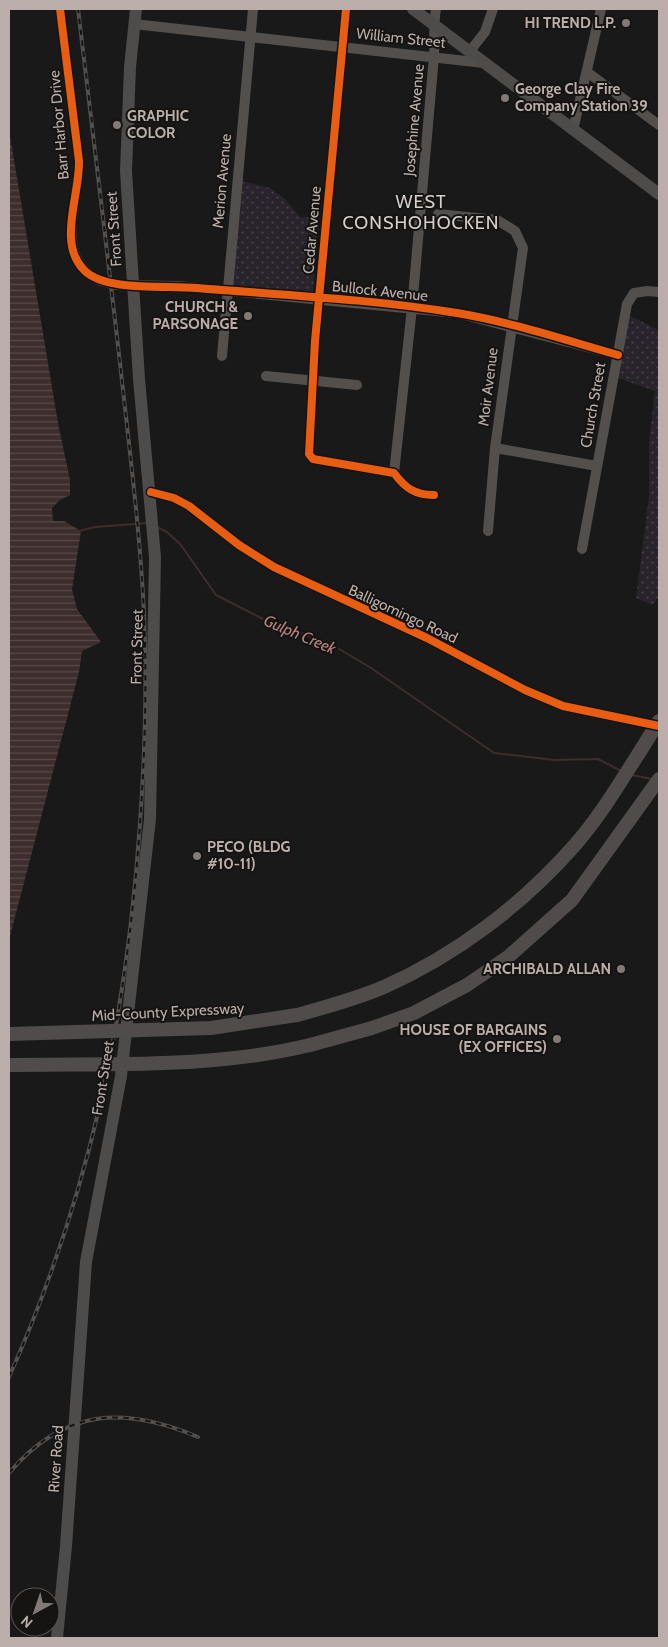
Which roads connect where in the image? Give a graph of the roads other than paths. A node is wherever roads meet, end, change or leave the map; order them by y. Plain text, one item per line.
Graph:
1 (60, 9) edge
2 (136, 9) edge
3 (253, 9) edge
4 (346, 9) edge
5 (413, 9) edge
6 (436, 9) edge
7 (494, 9) edge
8 (601, 9) edge
9 (433, 23) junction
10 (134, 24) junction
11 (250, 37) junction
12 (342, 46) junction
13 (470, 52) junction
14 (434, 56) junction
15 (485, 63) junction
16 (587, 72) junction
17 (659, 125) edge
18 (573, 130) junction
19 (659, 194) edge
20 (438, 214) dead end
21 (134, 285) junction
22 (228, 290) junction
23 (659, 292) edge
24 (320, 298) junction
25 (412, 308) junction
26 (511, 325) junction
27 (618, 355) junction
28 (222, 356) dead end
29 (266, 376) dead end
30 (312, 380) junction
31 (357, 385) dead end
32 (495, 448) junction
33 (597, 466) junction
34 (394, 473) junction
35 (150, 492) junction
36 (434, 496) dead end
37 (488, 531) dead end
38 (582, 549) dead end
39 (659, 721) edge
40 (659, 726) edge
41 (659, 778) edge
42 (9, 1034) edge
43 (9, 1065) edge
44 (84, 1282) joint
45 (57, 1638) edge

1 - 21 street, Barr Harbor Drive, bridge
2 - 10 main road, Front Street
3 - 11 street, Merion Avenue
4 - 12 street, Cedar Avenue
5 - 9 main road
6 - 9 street, Josephine Avenue
7 - 13 street
8 - 16 street
9 - 13 main road
9 - 14 street, Josephine Avenue
10 - 11 street, William Street
10 - 21 main road, Front Street
11 - 12 street, William Street
11 - 22 street, Merion Avenue
12 - 14 street, William Street
12 - 24 street, Cedar Avenue
13 - 15 main road
14 - 15 street, William Street
14 - 25 street, Josephine Avenue
15 - 18 main road
16 - 17 street
16 - 18 street
18 - 19 main road
20 - 26 street, Moir Avenue
21 - 22 street, Bullock Avenue
21 - 35 main road, Front Street
22 - 24 street, Bullock Avenue
22 - 28 street, Merion Avenue
23 - 27 street, Church Street
24 - 25 street, Bullock Avenue
24 - 30 street, Cedar Avenue
25 - 26 street, Bullock Avenue
25 - 34 street, Josephine Avenue
26 - 27 street, Bullock Avenue
26 - 32 street, Moir Avenue
27 - 33 street, Church Street
29 - 30 street
30 - 31 street
30 - 34 street, Cedar Avenue
32 - 33 street
32 - 37 street, Moir Avenue
33 - 38 street, Church Street
34 - 36 street
35 - 40 street, Balligomingo Road
35 - 44 main road, Front Street
39 - 42 highway, Mid-County Expressway, bridge
41 - 43 highway, bridge
44 - 45 main road, River Road

